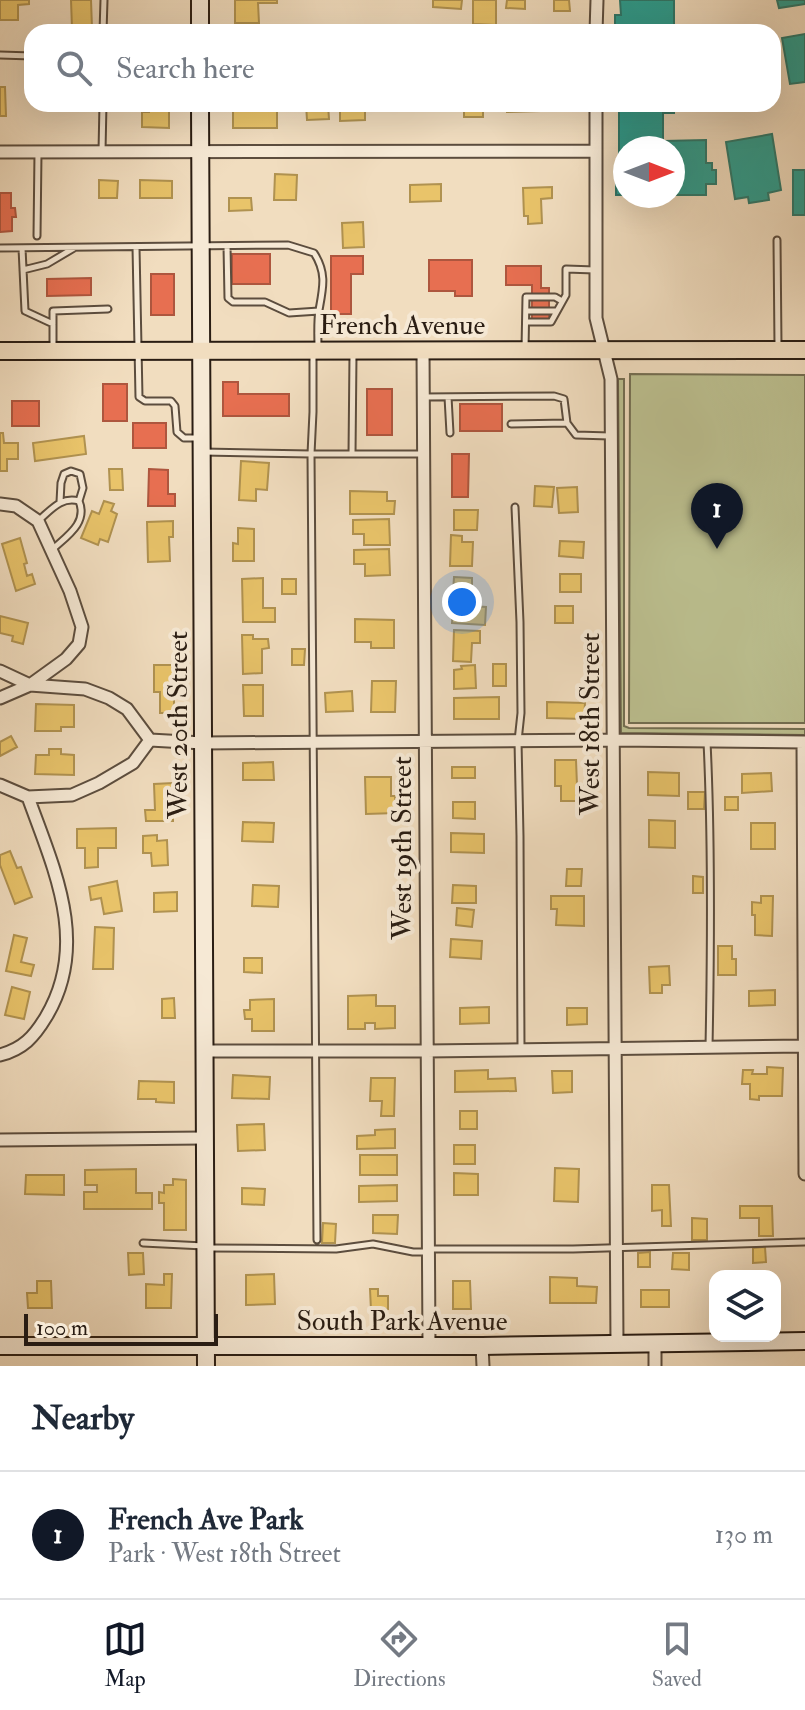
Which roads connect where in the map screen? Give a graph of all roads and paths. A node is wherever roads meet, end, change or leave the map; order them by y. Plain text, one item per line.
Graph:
1 (104, 0) edge
2 (200, 0) edge
3 (597, 0) edge
4 (103, 24) edge
5 (200, 24) edge
6 (596, 24) edge
7 (0, 55) edge
8 (24, 56) edge
9 (103, 112) edge
10 (200, 112) edge
11 (596, 112) edge
12 (102, 151) junction
13 (200, 151) junction
14 (596, 151) junction
15 (0, 152) edge
16 (38, 152) junction
17 (37, 236) dead end
18 (777, 240) dead end
19 (201, 246) junction
20 (227, 246) junction
21 (75, 247) junction
22 (136, 247) junction
23 (0, 248) edge
24 (22, 248) junction
25 (23, 270) junction
26 (596, 270) junction
27 (562, 301) junction
28 (108, 309) dead end
29 (319, 311) junction
30 (526, 311) junction
31 (557, 311) junction
32 (526, 322) junction
33 (53, 324) junction
34 (201, 350) junction
35 (316, 350) junction
36 (353, 350) junction
37 (423, 350) junction
38 (525, 350) junction
39 (604, 350) junction
40 (778, 350) junction
41 (805, 350) edge
42 (0, 351) edge
43 (53, 351) junction
44 (137, 351) junction
45 (423, 397) junction
46 (448, 397) junction
47 (567, 423) junction
48 (511, 424) dead end
49 (450, 433) dead end
50 (611, 436) junction
51 (202, 445) junction
52 (311, 454) junction
53 (352, 454) junction
54 (424, 454) junction
55 (79, 501) junction
56 (60, 502) junction
57 (0, 504) edge
58 (515, 507) dead end
59 (38, 521) junction
60 (52, 550) junction
61 (0, 671) edge
62 (30, 685) junction
63 (0, 698) edge
64 (150, 740) junction
65 (614, 740) junction
66 (518, 741) junction
67 (707, 741) junction
68 (313, 742) junction
69 (425, 742) junction
70 (804, 742) edge
71 (203, 743) junction
72 (0, 785) edge
73 (28, 797) junction
74 (804, 1046) edge
75 (709, 1047) junction
76 (616, 1048) junction
77 (521, 1050) junction
78 (204, 1051) junction
79 (316, 1051) junction
80 (426, 1051) junction
81 (0, 1055) edge
82 (204, 1138) junction
83 (0, 1140) edge
84 (805, 1174) edge
85 (317, 1240) dead end
86 (805, 1242) edge
87 (143, 1243) dead end
88 (205, 1247) junction
89 (616, 1247) junction
90 (428, 1250) junction
91 (805, 1341) edge
92 (617, 1344) junction
93 (655, 1344) junction
94 (429, 1345) junction
95 (0, 1346) edge
96 (205, 1346) junction
97 (482, 1346) junction
98 (206, 1366) edge
99 (483, 1366) edge
100 (655, 1366) edge

1 - 4 lane
2 - 5 street
3 - 6 street
7 - 8 lane
9 - 12 lane
10 - 13 street, West 20th Street
11 - 14 street, West 18th Street
12 - 13 street
12 - 16 street
13 - 14 street
13 - 19 street, West 20th Street
14 - 26 street, West 18th Street
15 - 16 street
16 - 17 lane
18 - 40 lane
19 - 20 lane
19 - 22 lane
19 - 34 street, West 20th Street
20 - 29 lane
20 - 29 lane
21 - 22 lane
21 - 24 lane
21 - 25 lane
22 - 44 lane
23 - 24 lane
24 - 25 lane
25 - 33 lane
26 - 27 lane
26 - 39 street, West 18th Street
27 - 30 lane
27 - 31 lane
28 - 33 lane
29 - 35 lane
30 - 31 lane
30 - 32 lane
31 - 32 lane
32 - 38 lane
33 - 43 lane
34 - 35 main road, French Avenue
34 - 44 main road, French Avenue
34 - 51 street, West 20th Street
35 - 36 main road, French Avenue
35 - 52 lane
36 - 37 main road, French Avenue
36 - 53 lane
37 - 38 main road, French Avenue
37 - 45 street, West 19th Street
38 - 39 main road, French Avenue
39 - 40 main road, French Avenue
39 - 50 street, West 18th Street
40 - 41 main road, French Avenue
42 - 43 main road, French Avenue
43 - 44 main road, French Avenue
44 - 51 lane
45 - 46 lane
45 - 54 street, West 19th Street
46 - 47 lane
46 - 49 lane
47 - 48 lane
47 - 50 lane
50 - 65 street, West 18th Street
51 - 52 lane
51 - 71 street, West 20th Street
52 - 53 lane
52 - 68 lane
53 - 54 lane
54 - 69 street, West 19th Street
55 - 56 lane
55 - 56 lane
55 - 60 lane
56 - 59 lane
57 - 59 street
58 - 66 lane
59 - 60 street
60 - 62 street
61 - 62 street
62 - 63 street
62 - 64 street
64 - 71 street
64 - 73 street
65 - 66 street
65 - 67 street
65 - 76 street, West 18th Street
66 - 69 street
66 - 77 lane
67 - 70 street
67 - 75 lane
68 - 69 street
68 - 71 street
68 - 79 lane
69 - 80 street, West 19th Street
70 - 74 street
71 - 78 street, West 20th Street
72 - 73 street
73 - 81 street
74 - 75 street
74 - 84 street
75 - 76 street
76 - 77 street
76 - 89 street, West 18th Street
77 - 80 street
78 - 79 street
78 - 82 street, West 20th Street
79 - 80 street
79 - 85 lane
80 - 90 street, West 19th Street
82 - 83 street
82 - 88 street, West 20th Street
86 - 89 lane
87 - 88 lane
88 - 90 lane
88 - 96 street, West 20th Street
89 - 90 lane
89 - 92 street, West 18th Street
90 - 94 street, West 19th Street
91 - 93 street, South Park Avenue
92 - 93 street, South Park Avenue
92 - 97 street, South Park Avenue
93 - 100 street
94 - 96 street, South Park Avenue
94 - 97 street, South Park Avenue
95 - 96 street, South Park Avenue
96 - 98 street, West 20th Street
97 - 99 street

